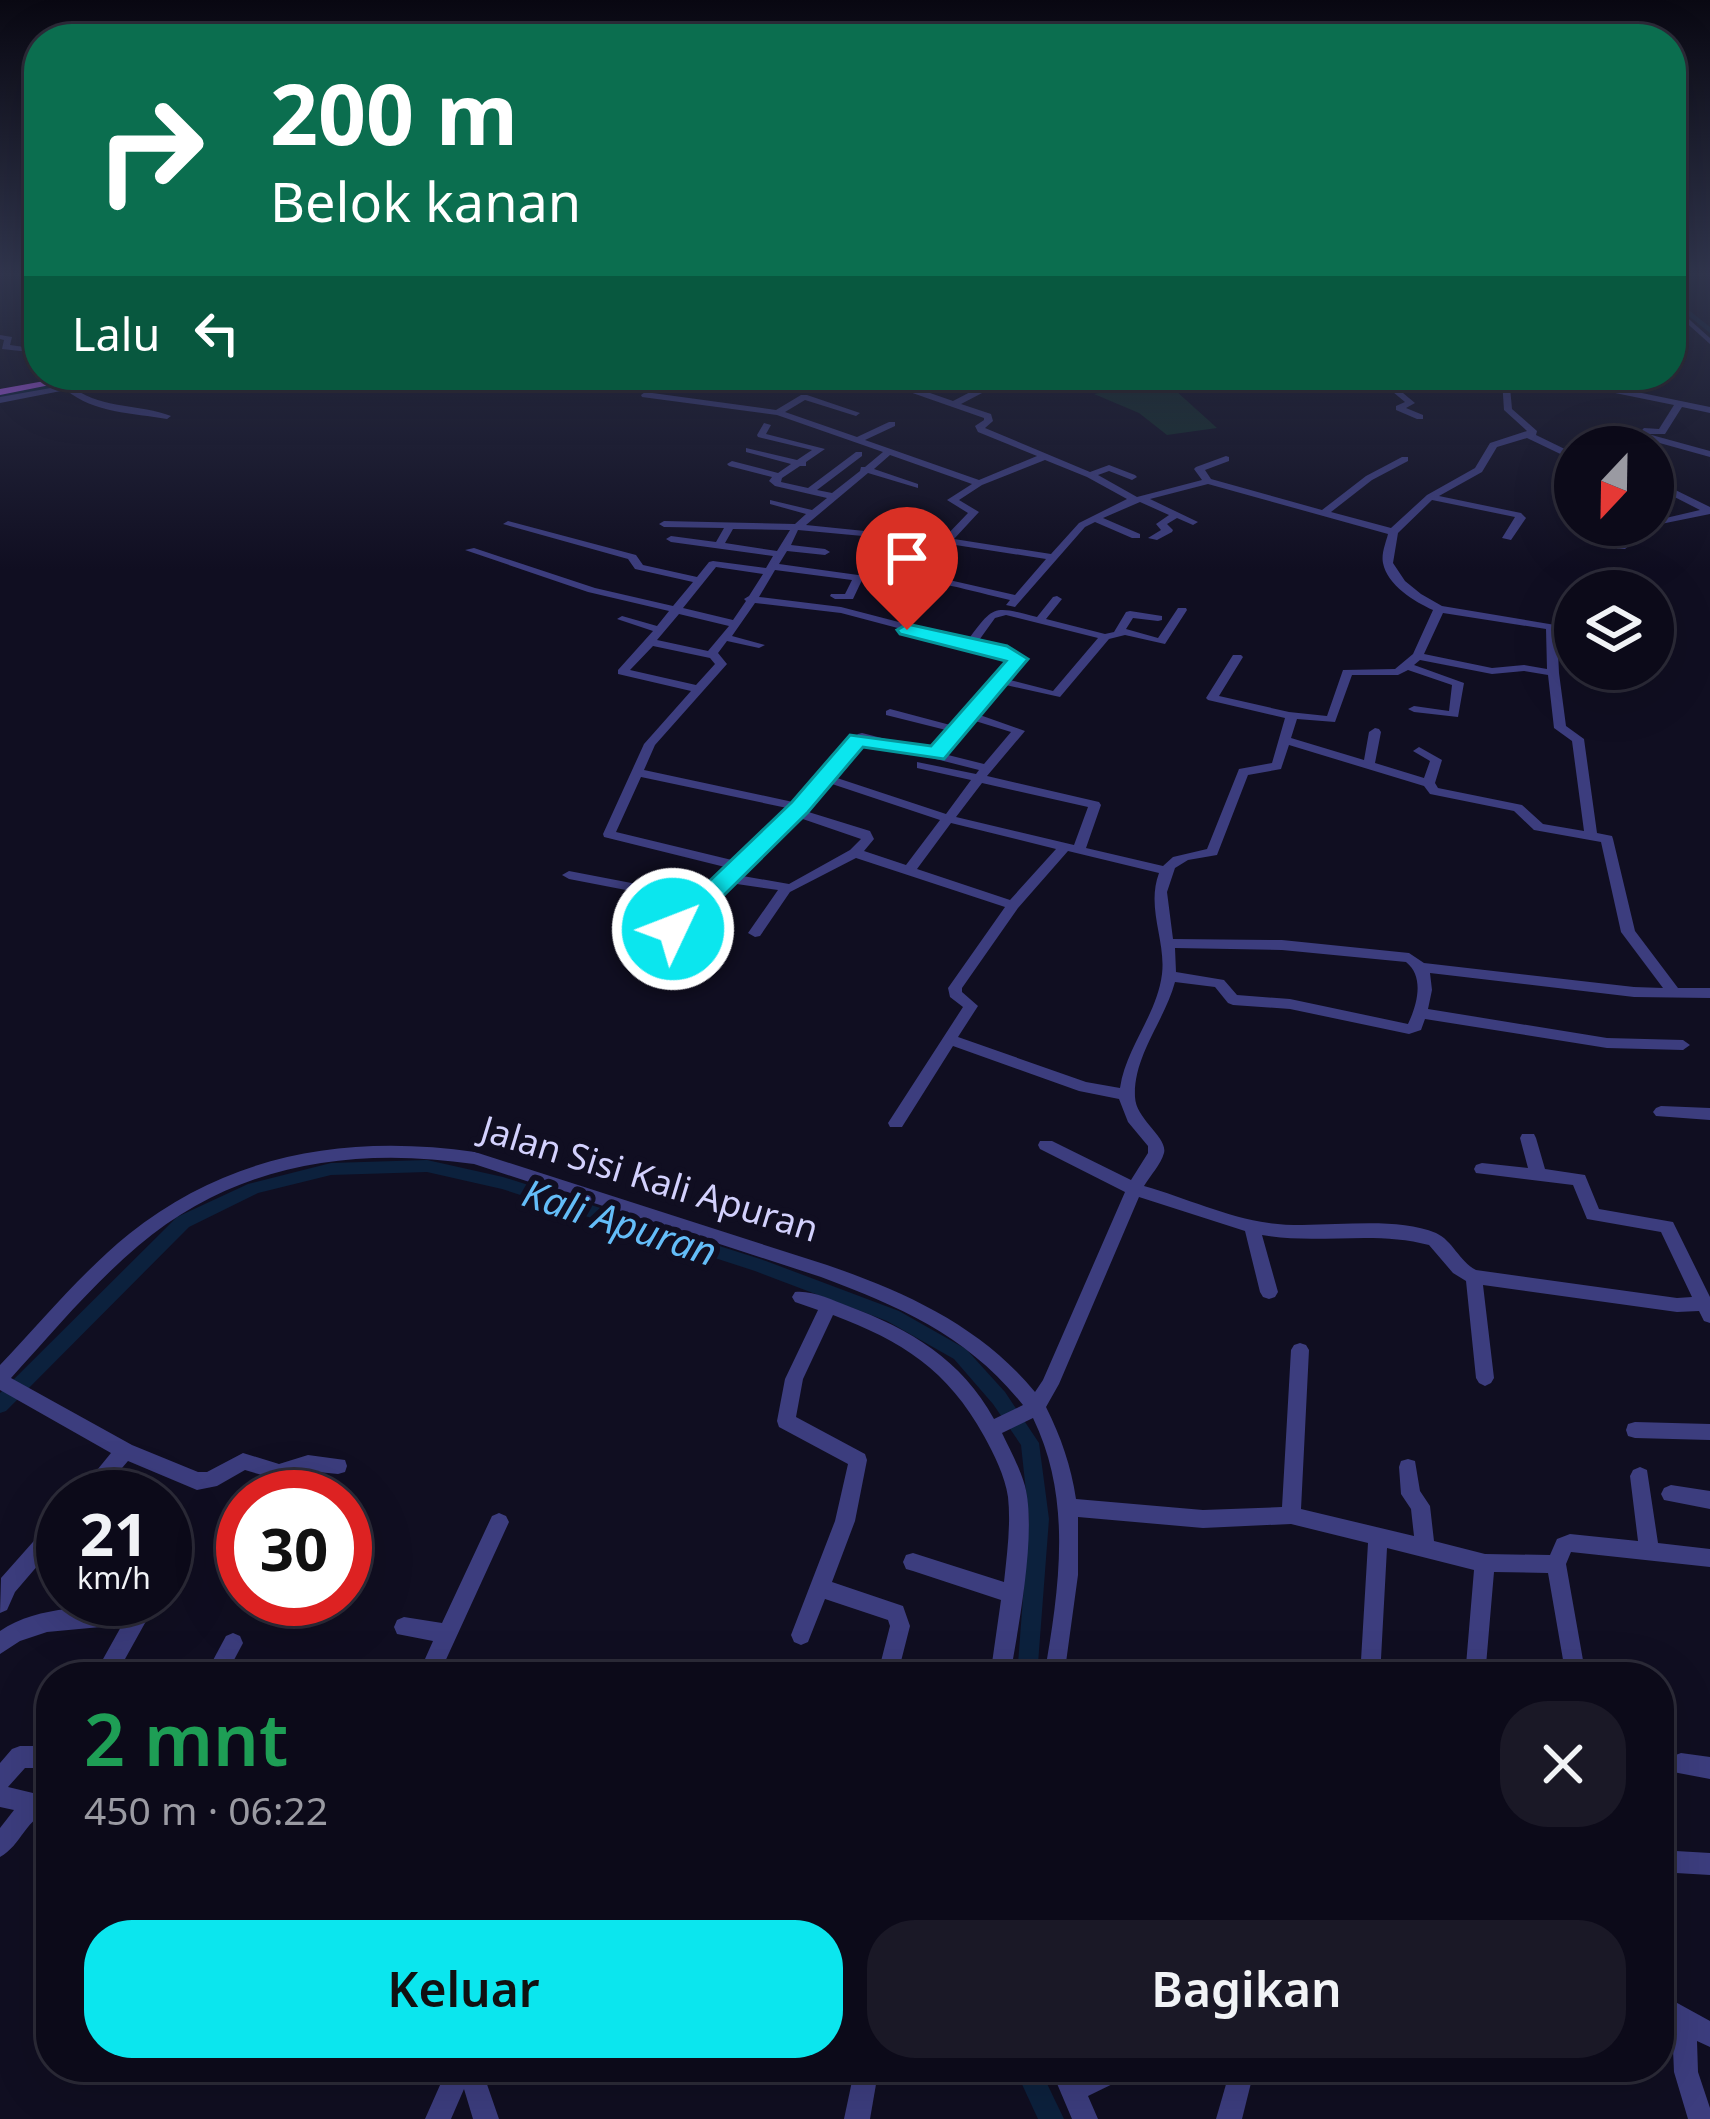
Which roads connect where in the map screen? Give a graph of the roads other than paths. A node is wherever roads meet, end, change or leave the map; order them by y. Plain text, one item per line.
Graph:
1 (75, 390) edge
2 (915, 390) edge
3 (981, 390) dead end
4 (1403, 390) edge
5 (1507, 390) edge
6 (1614, 390) edge
7 (645, 395) dead end
8 (1680, 403) junction
9 (954, 404) junction
10 (1710, 410) edge
11 (778, 413) junction
12 (856, 413) dead end
13 (167, 416) dead end
14 (1420, 417) dead end
15 (892, 424) dead end
16 (767, 425) dead end
17 (1528, 434) junction
18 (860, 439) junction
19 (1554, 447) edge
20 (748, 451) dead end
21 (890, 451) junction
22 (859, 454) dead end
23 (1710, 454) edge
24 (1046, 456) junction
25 (1226, 459) dead end
26 (1406, 459) dead end
27 (732, 464) dead end
28 (802, 464) junction
29 (864, 469) junction
30 (1090, 475) junction
31 (779, 476) junction
32 (1132, 477) dead end
33 (1208, 481) junction
34 (979, 483) junction
35 (915, 486) dead end
36 (810, 491) junction
37 (1674, 493) edge
38 (832, 496) junction
39 (1430, 497) junction
40 (1139, 500) junction
41 (773, 502) dead end
42 (1709, 511) edge
43 (812, 513) junction
44 (1324, 513) junction
45 (1176, 515) junction
46 (1094, 518) junction
47 (1674, 519) edge
48 (1193, 522) dead end
49 (508, 524) dead end
50 (664, 524) dead end
51 (728, 529) junction
52 (795, 529) junction
53 (1393, 532) junction
54 (1136, 536) dead end
55 (1153, 538) dead end
56 (1507, 538) dead end
57 (671, 539) dead end
58 (948, 541) junction
59 (719, 545) junction
60 (1624, 546) edge
61 (1622, 548) dead end
62 (470, 550) dead end
63 (825, 552) dead end
64 (885, 552) dead end
65 (1053, 557) junction
66 (775, 559) junction
67 (864, 575) junction
68 (700, 580) junction
69 (835, 596) dead end
70 (1016, 598) junction
71 (749, 599) junction
72 (1057, 599) dead end
73 (1439, 609) junction
74 (1182, 610) dead end
75 (1006, 612) junction
76 (675, 613) junction
77 (1158, 618) dead end
78 (622, 619) dead end
79 (1039, 621) junction
80 (736, 624) junction
81 (660, 630) junction
82 (1119, 632) junction
83 (1105, 637) junction
84 (727, 638) junction
85 (650, 642) junction
86 (759, 645) dead end
87 (970, 645) junction
88 (713, 655) junction
89 (1237, 657) dead end
90 (1412, 661) junction
91 (1552, 673) junction
92 (997, 680) junction
93 (699, 689) junction
94 (1414, 709) dead end
95 (890, 713) dead end
96 (972, 716) junction
97 (1290, 716) junction
98 (958, 730) junction
99 (1375, 732) dead end
100 (1285, 740) junction
101 (1420, 752) dead end
102 (937, 754) junction
103 (921, 765) dead end
104 (1369, 765) junction
105 (636, 772) junction
106 (983, 774) junction
107 (825, 778) junction
108 (1429, 782) junction
109 (797, 809) junction
110 (945, 818) junction
111 (1591, 834) junction
112 (1072, 848) junction
113 (855, 853) junction
114 (739, 866) junction
115 (909, 871) junction
116 (1167, 871) junction
117 (568, 875) dead end
118 (727, 878) junction
119 (785, 888) junction
120 (696, 901) junction
121 (1012, 904) junction
122 (755, 933) dead end
123 (1166, 943) junction
124 (650, 957) dead end
125 (1422, 967) junction
126 (1168, 976) junction
127 (1674, 992) junction
128 (1710, 993) edge
129 (1420, 1013) junction
130 (950, 1040) junction
131 (1683, 1045) dead end
132 (1127, 1095) junction
133 (1661, 1112) dead end
134 (1710, 1114) edge
135 (896, 1123) dead end
136 (1528, 1138) dead end
137 (1046, 1145) dead end
138 (1482, 1169) dead end
139 (1538, 1174) junction
140 (1134, 1189) junction
141 (1252, 1227) junction
142 (1474, 1277) junction
143 (1269, 1292) dead end
144 (801, 1297) dead end
145 (829, 1306) junction
146 (1708, 1309) edge
147 (1300, 1350) dead end
148 (1485, 1378) dead end
149 (2, 1381) edge
150 (1030, 1411) junction
151 (997, 1427) junction
152 (1635, 1430) dead end
153 (1710, 1432) edge
154 (125, 1451) junction
155 (338, 1466) dead end
156 (1408, 1467) dead end
157 (108, 1470) edge
158 (1640, 1476) dead end
159 (1671, 1494) dead end
160 (1710, 1500) edge
161 (1068, 1507) junction
162 (1292, 1515) junction
163 (499, 1522) dead end
164 (1378, 1537) junction
165 (1425, 1548) junction
166 (1649, 1548) junction
167 (36, 1553) edge
168 (1710, 1558) edge
169 (913, 1562) dead end
170 (1485, 1563) junction
171 (1556, 1564) junction
172 (823, 1588) junction
173 (1009, 1593) junction
174 (0, 1607) edge
175 (404, 1627) dead end
176 (445, 1633) junction
177 (801, 1635) dead end
178 (6, 1638) edge
179 (233, 1643) dead end
180 (112, 1662) edge
181 (222, 1662) edge
182 (433, 1662) edge
183 (891, 1662) edge
184 (1002, 1662) edge
185 (1056, 1662) edge
186 (1371, 1662) edge
187 (1476, 1662) edge
188 (1573, 1662) edge
189 (36, 1756) edge
190 (1681, 1764) dead end
191 (1710, 1768) edge
192 (0, 1779) edge
193 (0, 1796) edge
194 (36, 1801) edge
195 (36, 1808) edge
196 (0, 1846) edge
197 (1674, 1862) edge
198 (1710, 1864) edge
199 (1674, 2014) edge
200 (1684, 2020) junction
201 (1710, 2035) edge
202 (457, 2082) edge
203 (471, 2082) edge
204 (864, 2082) edge
205 (1068, 2082) edge
206 (1239, 2082) edge
207 (438, 2119) edge
208 (486, 2119) edge
209 (857, 2119) edge
210 (1085, 2119) edge
211 (1229, 2119) edge
212 (1701, 2119) edge

1 - 13 street
2 - 9 street
3 - 9 street
4 - 14 street
5 - 17 street
6 - 8 street
7 - 11 street
8 - 10 street
8 - 23 street
9 - 24 street
11 - 12 street
11 - 18 street
15 - 18 street
16 - 28 street
17 - 19 street
17 - 39 street
18 - 21 street
20 - 28 street
21 - 29 street
21 - 34 street
22 - 36 street
24 - 30 street
24 - 34 street
25 - 33 street
26 - 44 street
27 - 31 street
28 - 31 street
29 - 35 street
29 - 38 street
30 - 32 street
30 - 40 street
31 - 36 street
33 - 40 street
33 - 44 street
34 - 58 street
36 - 38 street
37 - 42 street
38 - 43 street
39 - 53 street
39 - 56 street
40 - 45 street
40 - 46 street
41 - 43 street
42 - 47 street
43 - 52 street
44 - 53 street
45 - 48 street
45 - 55 street
46 - 54 street
46 - 65 street
49 - 68 street
50 - 51 street
51 - 52 street
51 - 59 street
52 - 58 street
52 - 66 street
53 - 73 street
57 - 59 street
58 - 65 street
59 - 66 street
60 - 61 street
62 - 76 street
63 - 66 street
64 - 67 street
65 - 70 street
66 - 67 street
66 - 68 street
66 - 71 street
67 - 69 street
67 - 70 street
68 - 76 street
70 - 75 street
71 - 80 street
71 - 87 street
72 - 79 street
73 - 90 street
73 - 91 street
74 - 82 street
75 - 79 street
75 - 87 street
76 - 80 street
76 - 81 street
77 - 82 street
78 - 81 street
79 - 83 street
80 - 84 street
81 - 85 street
82 - 83 street
83 - 92 street
84 - 86 street
84 - 88 street
85 - 88 street
85 - 93 street
87 - 92 street
88 - 93 street
89 - 97 street
90 - 91 street
90 - 94 street
90 - 97 street
91 - 111 street
92 - 96 street
93 - 105 street
95 - 98 street
96 - 98 street
96 - 106 street
97 - 100 street
98 - 102 street
99 - 104 street
100 - 104 street
100 - 116 street
101 - 108 street
102 - 106 street
102 - 107 street
103 - 106 street
104 - 108 street
105 - 109 street
105 - 114 street
106 - 110 street
106 - 112 street
107 - 109 street
107 - 110 street
108 - 111 street
109 - 113 street
109 - 114 street
110 - 112 street
110 - 115 street
111 - 127 street
112 - 116 street
112 - 121 street
113 - 115 street
113 - 119 street
114 - 118 street
115 - 121 street
116 - 123 street
117 - 120 street
118 - 119 street
118 - 120 street
119 - 122 street
120 - 124 street
121 - 130 street
123 - 125 street
123 - 126 street
125 - 127 street
125 - 129 street
126 - 129 street
126 - 132 street
127 - 128 street
129 - 131 street
130 - 132 street
130 - 135 street
132 - 140 street
133 - 134 street
136 - 139 street
137 - 140 street
138 - 139 street
139 - 146 street
140 - 141 street
140 - 150 street
141 - 142 street
141 - 143 street
142 - 146 street
142 - 148 street
144 - 145 street
145 - 151 street
145 - 172 street
147 - 162 street
149 - 150 street, Jalan Sisi Kali Apuran
149 - 154 street
150 - 151 street
150 - 161 street, Jalan Sisi Kali Apuran
151 - 173 street
152 - 153 street
154 - 155 street
154 - 157 street
156 - 165 street
158 - 166 street
159 - 160 street
161 - 162 street
161 - 185 street, Jalan Sisi Kali Apuran
162 - 164 street
163 - 176 street
164 - 165 street
164 - 186 street
165 - 170 street
166 - 168 street
166 - 171 street
167 - 174 street
169 - 173 street
170 - 171 street
170 - 187 street
171 - 188 street
172 - 177 street
172 - 183 street
173 - 184 street
174 - 178 street
175 - 176 street
176 - 182 street
178 - 180 street
179 - 181 street
189 - 192 street
190 - 191 street
193 - 194 street
195 - 196 street
197 - 198 street
199 - 200 street
200 - 201 street
200 - 212 street
202 - 207 street
203 - 208 street
204 - 209 street
205 - 210 street
206 - 211 street

